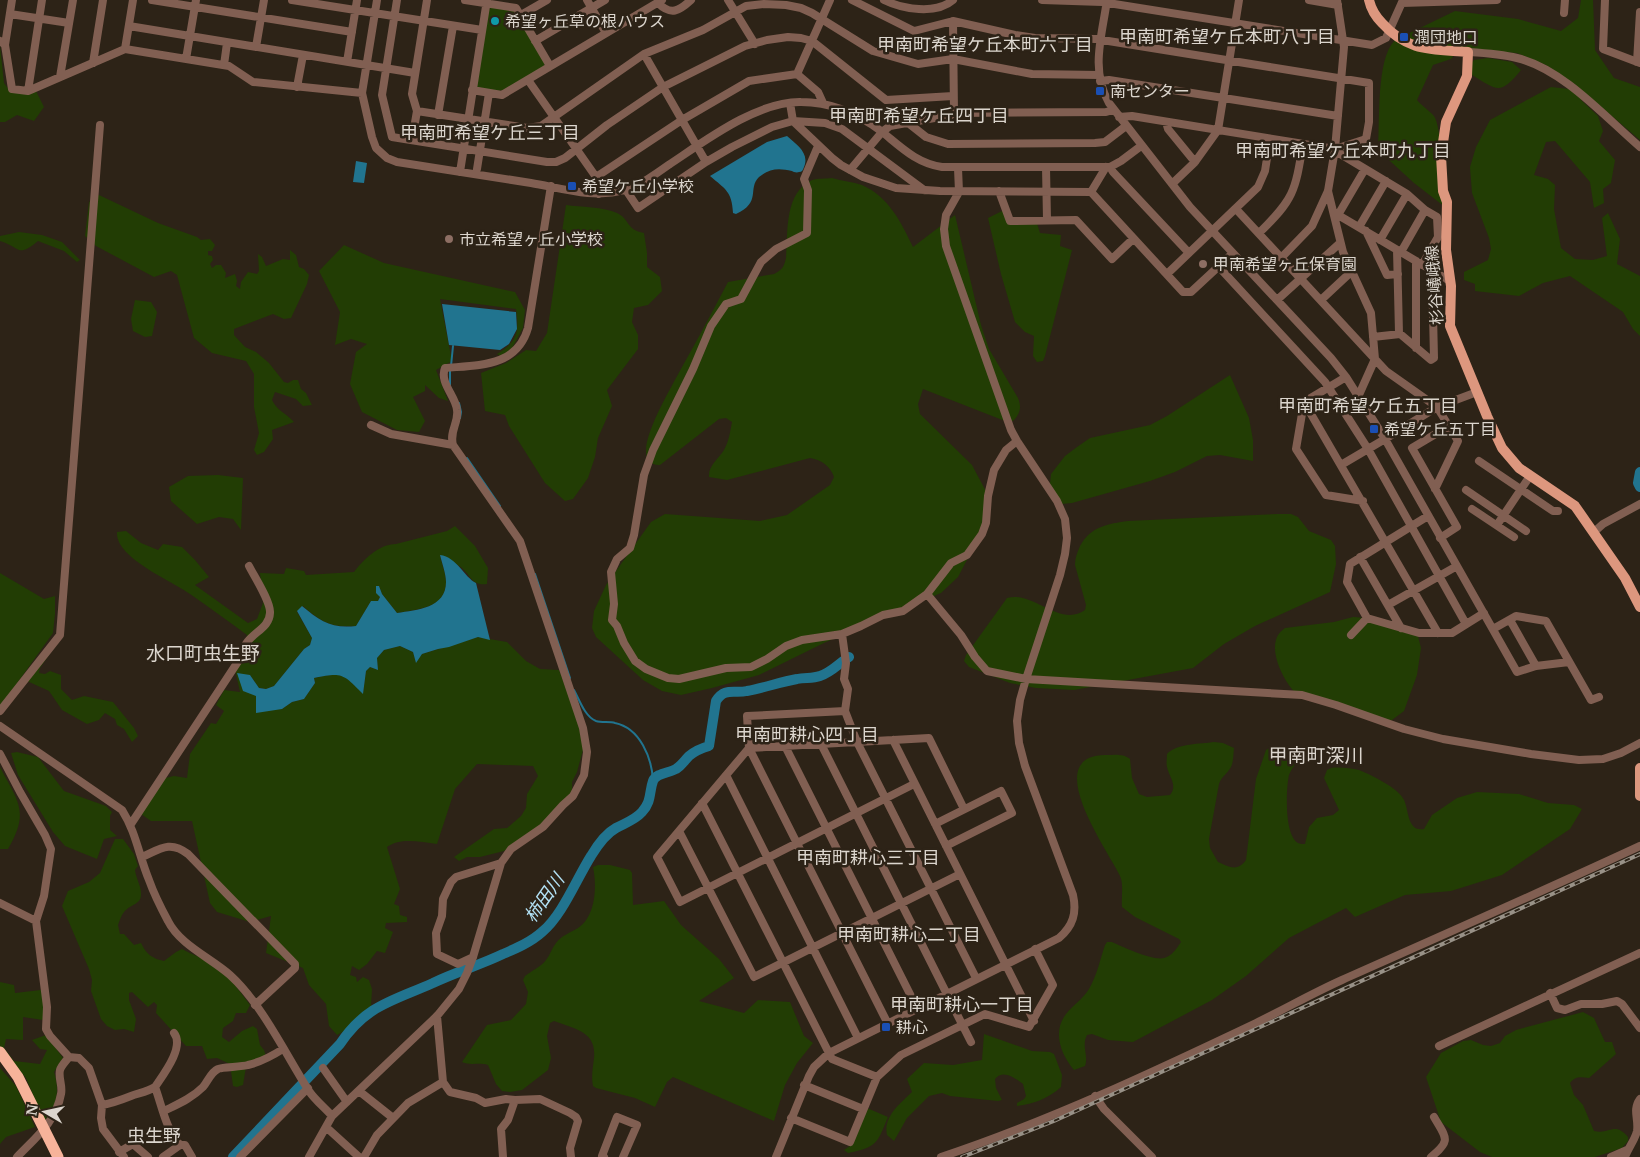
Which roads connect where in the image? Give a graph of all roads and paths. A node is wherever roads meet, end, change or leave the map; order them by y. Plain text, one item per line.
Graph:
1 (12, 0) edge
2 (42, 0) edge
3 (73, 0) edge
4 (103, 0) edge
5 (133, 0) edge
6 (152, 0) edge
7 (264, 0) edge
8 (292, 0) edge
9 (357, 0) edge
10 (377, 0) edge
11 (397, 0) edge
12 (427, 0) edge
13 (464, 0) edge
14 (546, 0) edge
15 (587, 0) edge
16 (605, 0) edge
17 (691, 0) edge
18 (728, 0) edge
19 (830, 0) edge
20 (852, 0) edge
21 (884, 0) edge
22 (953, 0) edge
23 (1042, 0) edge
24 (1076, 0) edge
25 (1239, 0) edge
26 (1309, 0) edge
27 (1369, 0) edge
28 (1497, 0) edge
29 (1565, 0) edge
30 (1605, 0) edge
31 (660, 1) edge
32 (1107, 1) edge
33 (487, 2) edge
34 (1337, 2) edge
35 (1403, 2) edge
36 (195, 3) edge
37 (502, 3) edge
38 (518, 8) edge
39 (592, 8) junction
40 (355, 10) junction
41 (735, 11) junction
42 (1640, 12) edge
43 (375, 13) junction
44 (10, 14) junction
45 (1564, 14) dead end
46 (394, 16) junction
47 (261, 18) junction
48 (39, 19) junction
49 (822, 19) junction
50 (424, 21) junction
51 (953, 21) junction
52 (69, 23) junction
53 (1235, 24) junction
54 (129, 26) junction
55 (453, 26) junction
56 (482, 30) junction
57 (352, 32) junction
58 (1390, 32) junction
59 (606, 33) junction
60 (190, 36) junction
61 (1100, 40) junction
62 (1344, 40) junction
63 (535, 41) junction
64 (812, 41) junction
65 (3, 43) edge
66 (227, 43) junction
67 (754, 44) junction
68 (256, 47) junction
69 (125, 49) junction
70 (1468, 52) junction
71 (644, 54) junction
72 (303, 55) junction
73 (186, 59) junction
74 (953, 59) junction
75 (1229, 61) junction
76 (347, 62) junction
77 (1639, 62) edge
78 (93, 63) junction
79 (224, 65) junction
80 (367, 65) junction
81 (550, 66) junction
82 (386, 68) junction
83 (415, 73) junction
84 (796, 74) junction
85 (60, 77) junction
86 (1099, 78) junction
87 (1341, 78) junction
88 (528, 80) junction
89 (297, 86) junction
90 (663, 87) junction
91 (472, 90) junction
92 (28, 91) junction
93 (362, 93) junction
94 (489, 93) junction
95 (953, 96) junction
96 (1223, 98) junction
97 (790, 103) junction
98 (823, 103) junction
99 (1113, 110) junction
100 (417, 111) junction
101 (954, 113) junction
102 (438, 114) junction
103 (1338, 116) junction
104 (1119, 117) junction
105 (554, 118) junction
106 (468, 120) junction
107 (682, 120) junction
108 (793, 121) junction
109 (485, 122) junction
110 (907, 122) junction
111 (1166, 122) junction
112 (100, 125) dead end
113 (1126, 126) junction
114 (1218, 130) junction
115 (882, 132) junction
116 (1270, 139) junction
117 (412, 140) junction
118 (1303, 144) junction
119 (697, 146) junction
120 (818, 146) junction
121 (1141, 146) junction
122 (869, 147) junction
123 (1640, 147) edge
124 (464, 149) junction
125 (1334, 149) junction
126 (577, 150) junction
127 (480, 151) junction
128 (706, 162) junction
129 (1195, 162) junction
130 (1046, 167) junction
131 (1108, 167) junction
132 (958, 168) junction
133 (477, 169) dead end
134 (1365, 169) junction
135 (850, 170) junction
136 (460, 172) junction
137 (596, 177) junction
138 (1386, 181) junction
139 (1172, 184) junction
140 (551, 186) junction
141 (626, 190) junction
142 (924, 190) junction
143 (999, 191) junction
144 (1046, 191) junction
145 (1328, 191) junction
146 (959, 192) junction
147 (1091, 192) junction
148 (599, 194) junction
149 (1407, 194) junction
150 (1236, 209) junction
151 (1425, 210) junction
152 (1336, 215) junction
153 (1047, 220) junction
154 (1362, 229) junction
155 (1213, 231) junction
156 (1259, 233) junction
157 (1133, 239) junction
158 (1380, 240) junction
159 (1340, 243) junction
160 (1399, 251) junction
161 (1189, 253) junction
162 (1233, 253) junction
163 (1281, 258) junction
164 (1419, 263) junction
165 (1218, 266) junction
166 (1432, 270) junction
167 (1352, 272) junction
168 (1167, 274) junction
169 (1398, 274) junction
170 (1301, 278) junction
171 (1450, 281) junction
172 (1277, 300) junction
173 (1321, 300) junction
174 (1400, 334) junction
175 (1373, 337) junction
176 (1416, 348) junction
177 (1375, 358) junction
178 (1346, 377) junction
179 (1329, 388) junction
180 (1477, 392) junction
181 (1358, 396) junction
182 (1304, 402) junction
183 (1437, 407) junction
184 (371, 425) dead end
185 (1449, 426) junction
186 (1384, 439) junction
187 (1017, 441) junction
188 (453, 446) junction
189 (1368, 449) junction
190 (1479, 460) dead end
191 (1341, 465) junction
192 (1530, 476) junction
193 (1435, 489) junction
194 (1521, 489) junction
195 (1466, 490) dead end
196 (1363, 501) junction
197 (1640, 504) edge
198 (1472, 509) dead end
199 (1558, 511) dead end
200 (1503, 515) junction
201 (1428, 516) junction
202 (1497, 525) junction
203 (1411, 526) junction
204 (1526, 531) dead end
205 (1594, 532) junction
206 (1514, 537) dead end
207 (1440, 538) junction
208 (1386, 542) junction
209 (1360, 557) junction
210 (249, 566) dead end
211 (1457, 566) junction
212 (1439, 576) junction
213 (1414, 591) junction
214 (927, 594) junction
215 (1388, 605) junction
216 (1640, 607) edge
217 (1484, 613) junction
218 (1367, 618) junction
219 (1510, 620) junction
220 (1466, 624) junction
221 (1401, 628) junction
222 (1493, 629) junction
223 (1438, 633) junction
224 (842, 634) junction
225 (1351, 635) dead end
226 (1569, 662) junction
227 (1536, 666) junction
228 (1026, 679) junction
229 (1599, 697) dead end
230 (0, 711) edge
231 (845, 711) junction
232 (0, 726) edge
233 (893, 740) junction
234 (857, 742) junction
235 (1640, 743) edge
236 (821, 744) junction
237 (785, 746) junction
238 (749, 748) junction
239 (0, 754) edge
240 (1640, 768) edge
241 (726, 775) junction
242 (914, 784) junction
243 (1640, 796) edge
244 (885, 798) junction
245 (702, 804) junction
246 (964, 809) junction
247 (855, 814) junction
248 (131, 824) junction
249 (935, 824) junction
250 (826, 828) junction
251 (679, 831) junction
252 (796, 843) junction
253 (946, 846) junction
254 (1640, 846) edge
255 (142, 857) junction
256 (766, 858) junction
257 (502, 862) junction
258 (738, 872) junction
259 (960, 874) junction
260 (708, 888) junction
261 (930, 888) junction
262 (0, 903) edge
263 (901, 903) junction
264 (871, 918) junction
265 (36, 921) junction
266 (841, 933) junction
267 (812, 948) junction
268 (1035, 949) junction
269 (1640, 953) edge
270 (472, 960) junction
271 (783, 962) junction
272 (1005, 964) junction
273 (976, 978) junction
274 (947, 993) junction
275 (1550, 993) junction
276 (255, 1005) junction
277 (917, 1008) junction
278 (437, 1016) junction
279 (1034, 1021) junction
280 (888, 1024) junction
281 (962, 1025) junction
282 (1640, 1028) edge
283 (174, 1033) dead end
284 (858, 1038) junction
285 (971, 1042) dead end
286 (1439, 1046) dead end
287 (283, 1049) junction
288 (0, 1052) edge
289 (829, 1053) junction
290 (69, 1057) junction
291 (323, 1068) dead end
292 (877, 1077) junction
293 (442, 1082) junction
294 (804, 1085) junction
295 (307, 1086) junction
296 (155, 1087) junction
297 (359, 1091) junction
298 (1095, 1096) junction
299 (1640, 1099) edge
300 (515, 1100) junction
301 (347, 1102) junction
302 (102, 1105) junction
303 (863, 1109) junction
304 (164, 1111) junction
305 (332, 1116) junction
306 (1434, 1117) dead end
307 (393, 1118) junction
308 (791, 1118) junction
309 (326, 1127) junction
310 (45, 1129) junction
311 (1638, 1134) edge
312 (180, 1145) junction
313 (121, 1154) edge
314 (1626, 1154) edge
315 (17, 1157) edge
316 (58, 1157) edge
317 (148, 1157) edge
318 (163, 1157) edge
319 (192, 1157) edge
320 (240, 1157) edge
321 (309, 1157) edge
322 (359, 1157) edge
323 (364, 1157) edge
324 (503, 1157) edge
325 (571, 1157) edge
326 (604, 1157) edge
327 (623, 1157) edge
328 (776, 1157) edge
329 (941, 1157) edge
330 (1152, 1157) edge
331 (1431, 1157) edge
332 (1611, 1157) edge

1 - 44 street
2 - 48 street
3 - 52 street
4 - 78 street
5 - 54 street
6 - 36 street
7 - 47 street
8 - 40 street
9 - 40 street
10 - 43 street
11 - 46 street
12 - 50 street
13 - 33 street
14 - 38 street
15 - 39 street
16 - 39 street
17 - 31 street
18 - 41 street
19 - 49 street
20 - 51 street
21 - 22 street
23 - 24 street
24 - 32 street
25 - 53 street
26 - 34 street
27 - 58 main road
28 - 35 street
29 - 45 street
30 - 77 street
31 - 59 street
32 - 53 street
32 - 61 street
33 - 37 street
33 - 56 street
34 - 62 street
35 - 58 street
36 - 47 street
36 - 60 street
37 - 38 street
38 - 63 street
39 - 59 street
39 - 63 street
40 - 43 street
40 - 57 street
41 - 49 street
41 - 67 street
41 - 71 street
42 - 77 street
43 - 46 street
43 - 80 street
44 - 48 street
44 - 65 street
46 - 50 street
46 - 82 street
47 - 57 street
47 - 68 street
48 - 52 street
48 - 92 street
49 - 64 street
49 - 74 street
50 - 55 street
50 - 83 street
51 - 61 street
51 - 74 street
52 - 85 street
53 - 62 street
53 - 75 street
54 - 60 street
54 - 69 street
55 - 56 street
55 - 102 street
56 - 91 street
57 - 76 street
58 - 62 street
58 - 70 main road
59 - 81 street
60 - 66 street
60 - 73 street
61 - 75 street
61 - 86 street
62 - 87 street
63 - 81 street
64 - 67 street
64 - 84 street
64 - 95 street
65 - 92 street
66 - 68 street
66 - 79 street
67 - 90 street
68 - 72 street
69 - 73 street
69 - 78 street
70 - 123 street
70 - 171 main road, 杉谷嶬峨線
71 - 90 street
71 - 105 street
72 - 76 street
72 - 89 street
73 - 79 street
74 - 86 street
74 - 95 street
75 - 87 street
75 - 96 street
76 - 80 street
78 - 85 street
79 - 89 street
80 - 82 street
80 - 93 street
81 - 88 street
82 - 83 street
82 - 117 street
83 - 100 street
84 - 98 street
84 - 107 street
85 - 92 street
86 - 96 street
86 - 99 street
87 - 103 street
87 - 125 street
88 - 94 street
88 - 105 street
89 - 93 street
90 - 107 street
90 - 126 street
91 - 94 street
91 - 106 street
93 - 136 street
94 - 109 street
95 - 101 street
96 - 103 street
96 - 114 street
97 - 98 street
97 - 108 street
97 - 119 street
98 - 115 street
99 - 101 street
99 - 104 street
100 - 102 street
100 - 117 street
101 - 110 street
102 - 106 street
103 - 125 street
104 - 111 street
104 - 113 street
105 - 109 street
105 - 126 street
106 - 109 street
106 - 124 street
107 - 119 street
107 - 137 street
108 - 120 street
108 - 122 street
108 - 128 street
109 - 127 street
110 - 113 street
110 - 115 street
111 - 114 street
111 - 129 street
112 - 230 street
113 - 121 street
114 - 116 street
114 - 129 street
115 - 122 street
115 - 132 street
116 - 118 street
116 - 150 street
117 - 124 street
118 - 125 street
118 - 156 street
119 - 128 street
119 - 141 street
120 - 135 street
120 - 224 street
121 - 131 street
121 - 139 street
122 - 135 street
122 - 142 street
124 - 127 street
124 - 136 street
125 - 134 street
125 - 145 street
126 - 127 street
126 - 137 street
127 - 133 street
128 - 141 street
129 - 139 street
130 - 131 street
130 - 132 street
130 - 144 street
131 - 147 street
131 - 161 street
132 - 146 street
134 - 138 street
134 - 152 street
135 - 142 street
136 - 140 street
137 - 148 street
138 - 149 street
138 - 154 street
139 - 155 street
140 - 148 street
140 - 188 street
141 - 148 street
142 - 146 street
143 - 144 street
143 - 146 street
143 - 153 street
144 - 147 street
144 - 153 street
145 - 152 street
145 - 163 street
146 - 187 street
147 - 157 street
149 - 151 street
149 - 158 street
150 - 155 street
150 - 156 street
151 - 160 street
151 - 164 street
152 - 154 street
152 - 159 street
153 - 157 street
154 - 158 street
154 - 169 street
155 - 161 street
155 - 162 street
156 - 163 street
157 - 168 street
158 - 160 street
159 - 167 street
159 - 170 street
160 - 164 street
160 - 169 street
161 - 168 street
162 - 165 street
162 - 172 street
163 - 170 street
164 - 166 street
164 - 176 street
165 - 168 street
165 - 179 street
166 - 171 street
166 - 176 street
167 - 173 street
167 - 175 street
169 - 174 street
170 - 172 street
170 - 173 street
171 - 180 main road, 杉谷嶬峨線
172 - 178 street
173 - 177 street
174 - 175 street
174 - 176 street
175 - 177 street
177 - 181 street
177 - 183 street
178 - 179 street
178 - 181 street
179 - 182 street
179 - 189 street
180 - 183 street
180 - 192 main road, 杉谷嶬峨線
181 - 186 street
182 - 191 street
182 - 196 street
183 - 185 street
183 - 186 street
184 - 188 street
185 - 193 street
185 - 193 street
186 - 189 street
186 - 201 street
187 - 214 street
187 - 228 street
188 - 257 street
189 - 191 street
189 - 203 street
190 - 194 street
191 - 196 street
192 - 194 street
192 - 205 main road, 杉谷嶬峨線
193 - 207 street
194 - 199 street
194 - 200 street
195 - 200 street
196 - 208 street
197 - 205 street
198 - 202 street
200 - 202 street
200 - 204 street
201 - 203 street
201 - 207 street
202 - 206 street
203 - 208 street
203 - 212 street
205 - 216 main road, 杉谷嶬峨線
207 - 211 street
208 - 209 street
208 - 213 street
209 - 215 street
209 - 218 street
210 - 248 street
211 - 212 street
211 - 217 street
212 - 213 street
212 - 220 street
213 - 215 street
213 - 223 street
214 - 224 street
214 - 228 street
215 - 221 street
217 - 220 street
217 - 222 street
218 - 221 street
218 - 225 street
219 - 222 street
219 - 226 street
219 - 227 street
220 - 223 street
221 - 223 street
222 - 227 street
224 - 231 street
226 - 227 street
226 - 229 street
228 - 235 street
228 - 268 street
231 - 234 street
231 - 238 street
232 - 248 street
233 - 234 street
233 - 242 street
233 - 246 street
234 - 236 street
234 - 244 street
236 - 237 street
236 - 247 street
237 - 238 street
237 - 250 street
238 - 241 street
238 - 252 street
239 - 265 street
240 - 243 main road
241 - 245 street
241 - 256 street
242 - 244 street
242 - 249 street
244 - 247 street
244 - 261 street
245 - 251 street
245 - 258 street
246 - 249 street
246 - 253 street
247 - 250 street
247 - 263 street
248 - 255 street
249 - 253 street
250 - 252 street
250 - 264 street
251 - 260 street
251 - 260 street
252 - 256 street
252 - 266 street
253 - 259 street
254 - 298 street
255 - 276 street
255 - 276 street
256 - 258 street
256 - 267 street
257 - 270 street
257 - 270 street
258 - 260 street
258 - 271 street
259 - 261 street
259 - 272 street
260 - 271 street
261 - 263 street
261 - 273 street
262 - 265 street
263 - 264 street
263 - 274 street
264 - 266 street
264 - 277 street
265 - 290 street
266 - 267 street
266 - 280 street
267 - 271 street
267 - 284 street
268 - 272 street
268 - 279 street
269 - 275 street
270 - 278 street
271 - 289 street
272 - 273 street
272 - 279 street
273 - 274 street
274 - 277 street
274 - 281 street
275 - 282 street
275 - 286 street
276 - 287 street
277 - 280 street
278 - 293 street
278 - 297 street
279 - 281 street
280 - 284 street
281 - 285 street
281 - 292 street
283 - 296 street
284 - 289 street
287 - 295 street
287 - 304 street
288 - 310 highway
289 - 292 street
289 - 294 street
290 - 302 street
290 - 310 street
291 - 301 street
292 - 303 street
293 - 300 street
293 - 307 street
294 - 303 street
294 - 308 street
295 - 305 street
295 - 320 street
296 - 302 street
296 - 304 street
297 - 301 street
297 - 307 street
298 - 329 street
298 - 330 street
299 - 311 street
300 - 324 street
300 - 325 street
301 - 305 street
302 - 313 street
303 - 308 street
304 - 312 street
305 - 309 street
306 - 331 street
307 - 323 street
308 - 328 street
309 - 321 street
309 - 322 street
310 - 315 street
310 - 316 highway
311 - 314 street
312 - 318 street
312 - 319 street
313 - 317 street
314 - 332 street
326 - 327 street

